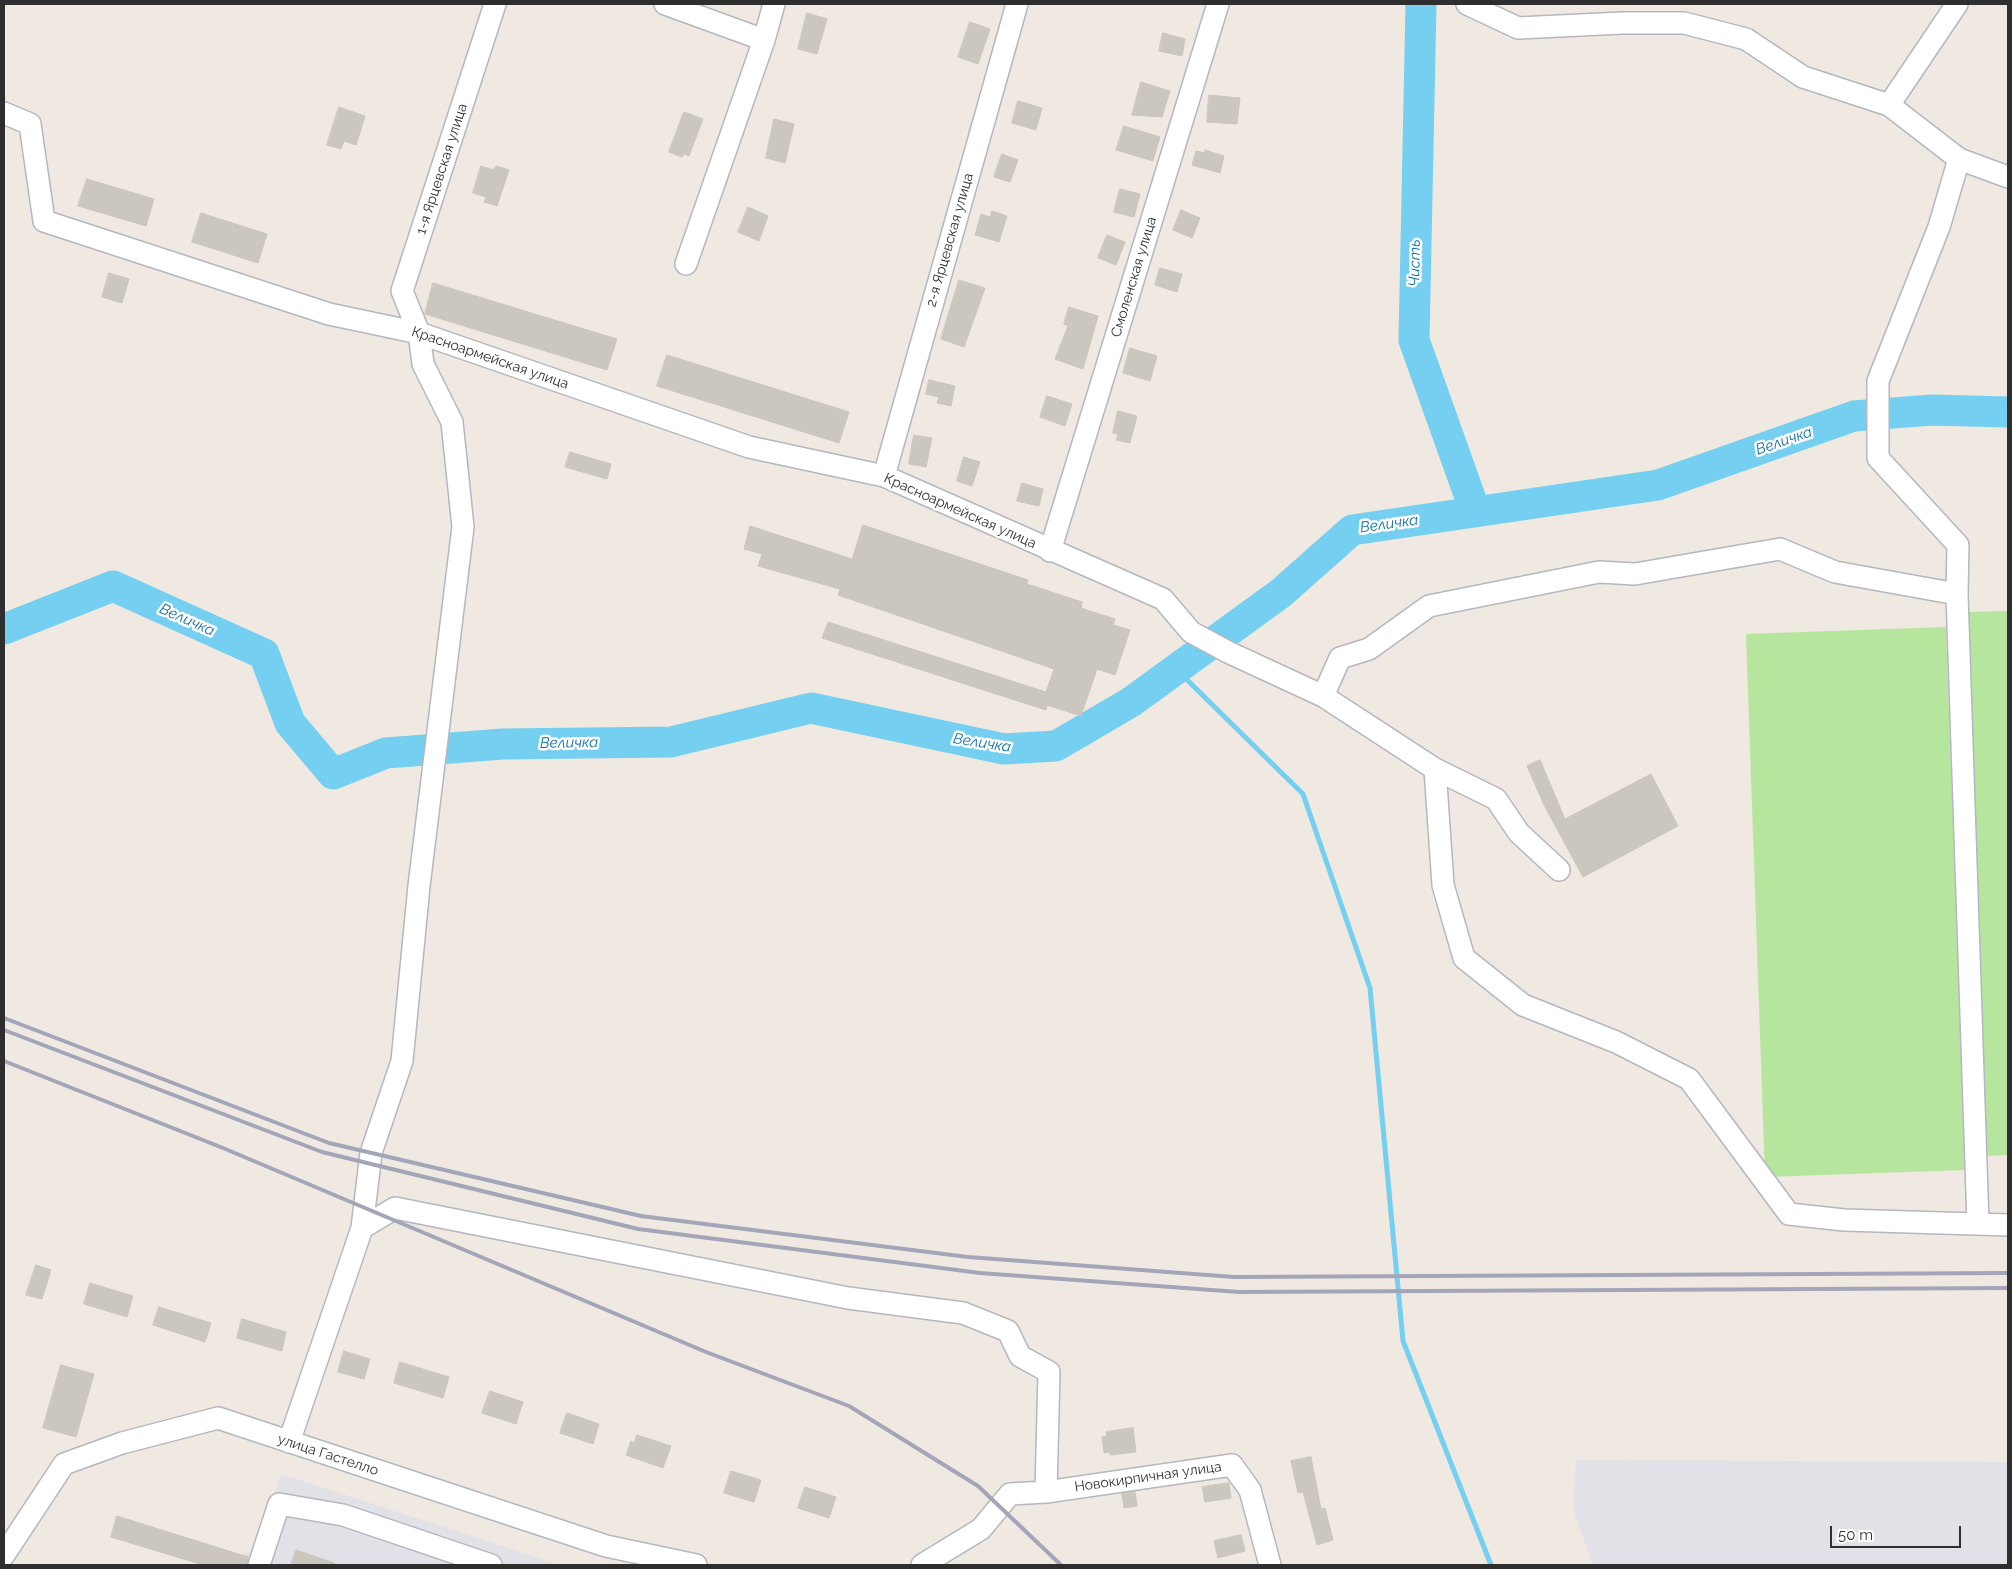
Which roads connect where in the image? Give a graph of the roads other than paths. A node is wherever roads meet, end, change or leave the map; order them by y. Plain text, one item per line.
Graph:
1 (495, 4) edge
2 (665, 4) edge
3 (774, 4) edge
4 (1017, 4) edge
5 (1218, 4) edge
6 (1467, 4) edge
7 (1957, 4) edge
8 (764, 40) junction
9 (1889, 105) junction
10 (4, 113) edge
11 (1959, 159) junction
12 (2008, 178) edge
13 (686, 264) dead end
14 (419, 333) junction
15 (884, 476) junction
16 (1050, 551) junction
17 (1957, 594) junction
18 (1324, 696) junction
19 (1436, 769) junction
20 (1559, 870) dead end
21 (1978, 1224) junction
22 (2008, 1225) edge
23 (362, 1228) junction
24 (289, 1442) junction
25 (1046, 1492) junction
26 (4, 1555) edge
27 (259, 1565) edge
28 (491, 1565) edge
29 (696, 1565) edge
30 (922, 1565) edge
31 (1270, 1565) edge

1 - 14 street, 1-я Ярцевская улица
2 - 8 street
3 - 8 street
4 - 15 street, 2-я Ярцевская улица
5 - 16 street, Смоленская улица
6 - 9 street
7 - 9 street
8 - 13 street
9 - 11 street
10 - 14 street, Красноармейская улица
11 - 12 street
11 - 17 street
14 - 15 street, Красноармейская улица
14 - 23 street, 1-я Ярцевская улица
15 - 16 street, Красноармейская улица
16 - 18 street, Красноармейская улица
17 - 18 street
17 - 21 street
18 - 19 street, Красноармейская улица
19 - 20 street, Красноармейская улица
19 - 21 street
21 - 22 street
23 - 24 street, 1-я Ярцевская улица
23 - 25 street
24 - 26 street, улица Гастелло
24 - 29 street, улица Гастелло
25 - 30 street
25 - 31 street, Новокирпичная улица
27 - 28 street

